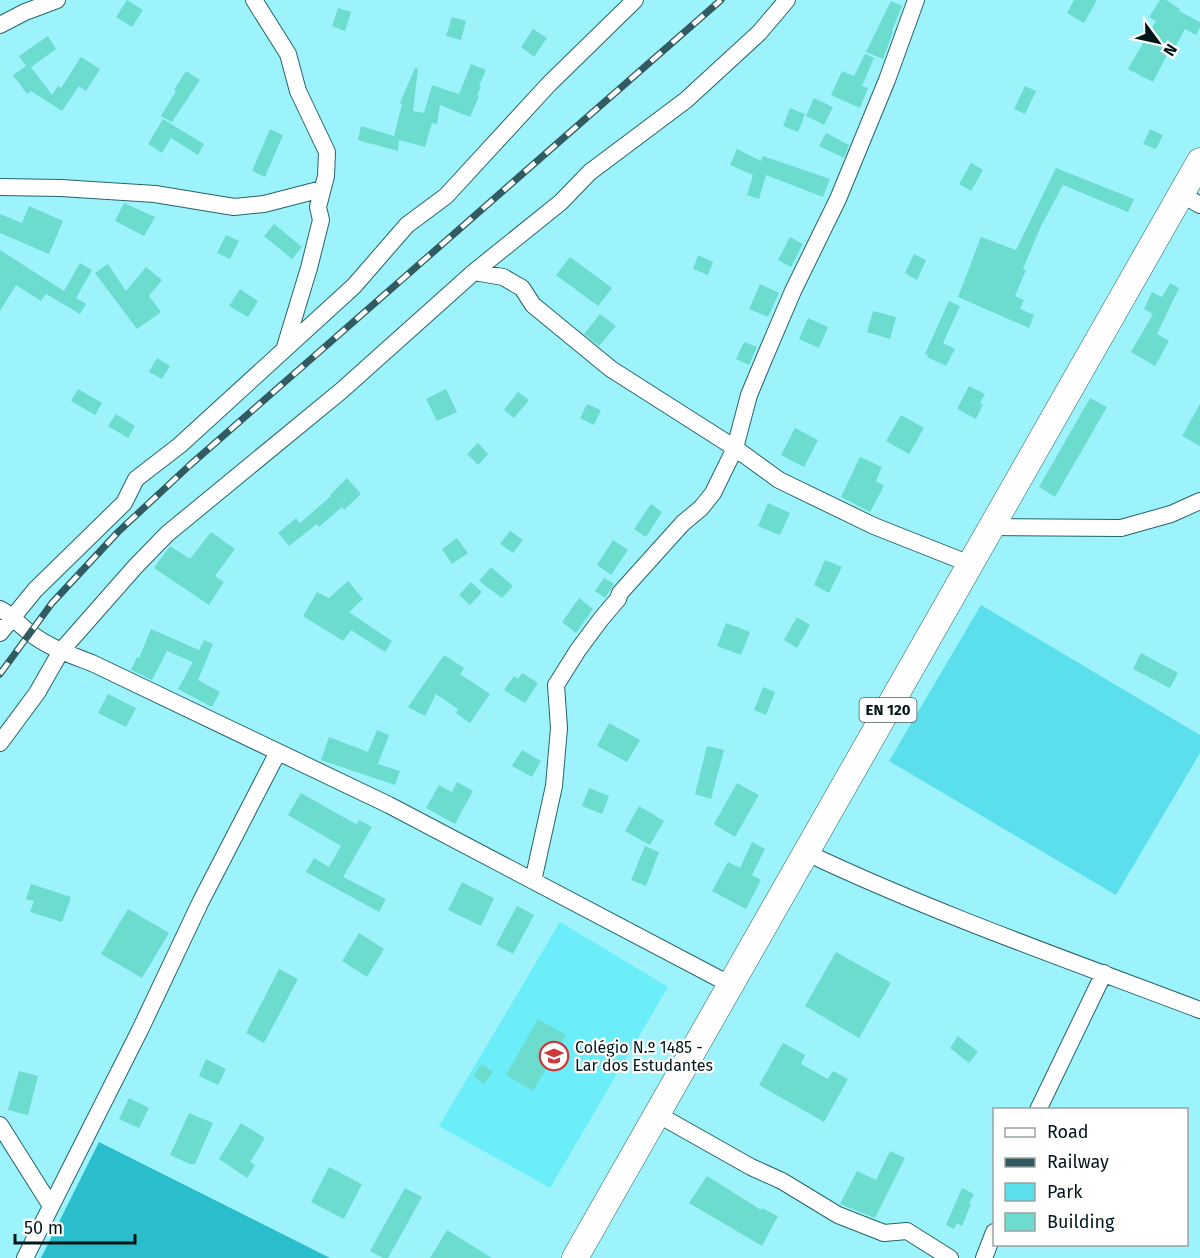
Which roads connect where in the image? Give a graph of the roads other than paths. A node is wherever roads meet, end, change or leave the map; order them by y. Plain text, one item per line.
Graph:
1 (57, 0) edge
2 (254, 0) edge
3 (635, 0) edge
4 (788, 0) edge
5 (916, 0) edge
6 (0, 26) edge
7 (1200, 161) edge
8 (0, 188) edge
9 (322, 189) junction
10 (1191, 200) edge
11 (474, 272) junction
12 (284, 349) junction
13 (735, 448) junction
14 (1200, 501) edge
15 (992, 527) junction
16 (970, 564) junction
17 (7, 613) edge
18 (0, 633) edge
19 (61, 651) junction
20 (0, 743) edge
21 (278, 752) junction
22 (807, 853) junction
23 (533, 881) junction
24 (1104, 973) junction
25 (730, 985) junction
26 (1200, 1010) edge
27 (1039, 1108) edge
28 (657, 1114) junction
29 (0, 1125) edge
30 (51, 1206) junction
31 (993, 1235) edge
32 (25, 1258) edge
33 (575, 1258) edge
34 (950, 1258) edge
35 (984, 1258) edge

1 - 6 street
2 - 9 street
3 - 12 street
4 - 11 street
5 - 13 street
7 - 10 main road, EN 120
8 - 9 street
9 - 12 street
10 - 15 main road, EN 120
11 - 13 street
11 - 19 street
12 - 17 street
13 - 16 street
13 - 23 street
14 - 15 street
15 - 16 main road, EN 120
16 - 22 main road, EN 120
17 - 18 street
17 - 19 street
19 - 20 street
19 - 21 street
21 - 23 street
21 - 30 street
22 - 24 street
22 - 25 main road, EN 120
23 - 25 street
24 - 26 street
24 - 27 street
25 - 28 main road, EN 120
28 - 33 main road, EN 120
28 - 34 street
29 - 30 street
30 - 32 street
31 - 35 street

